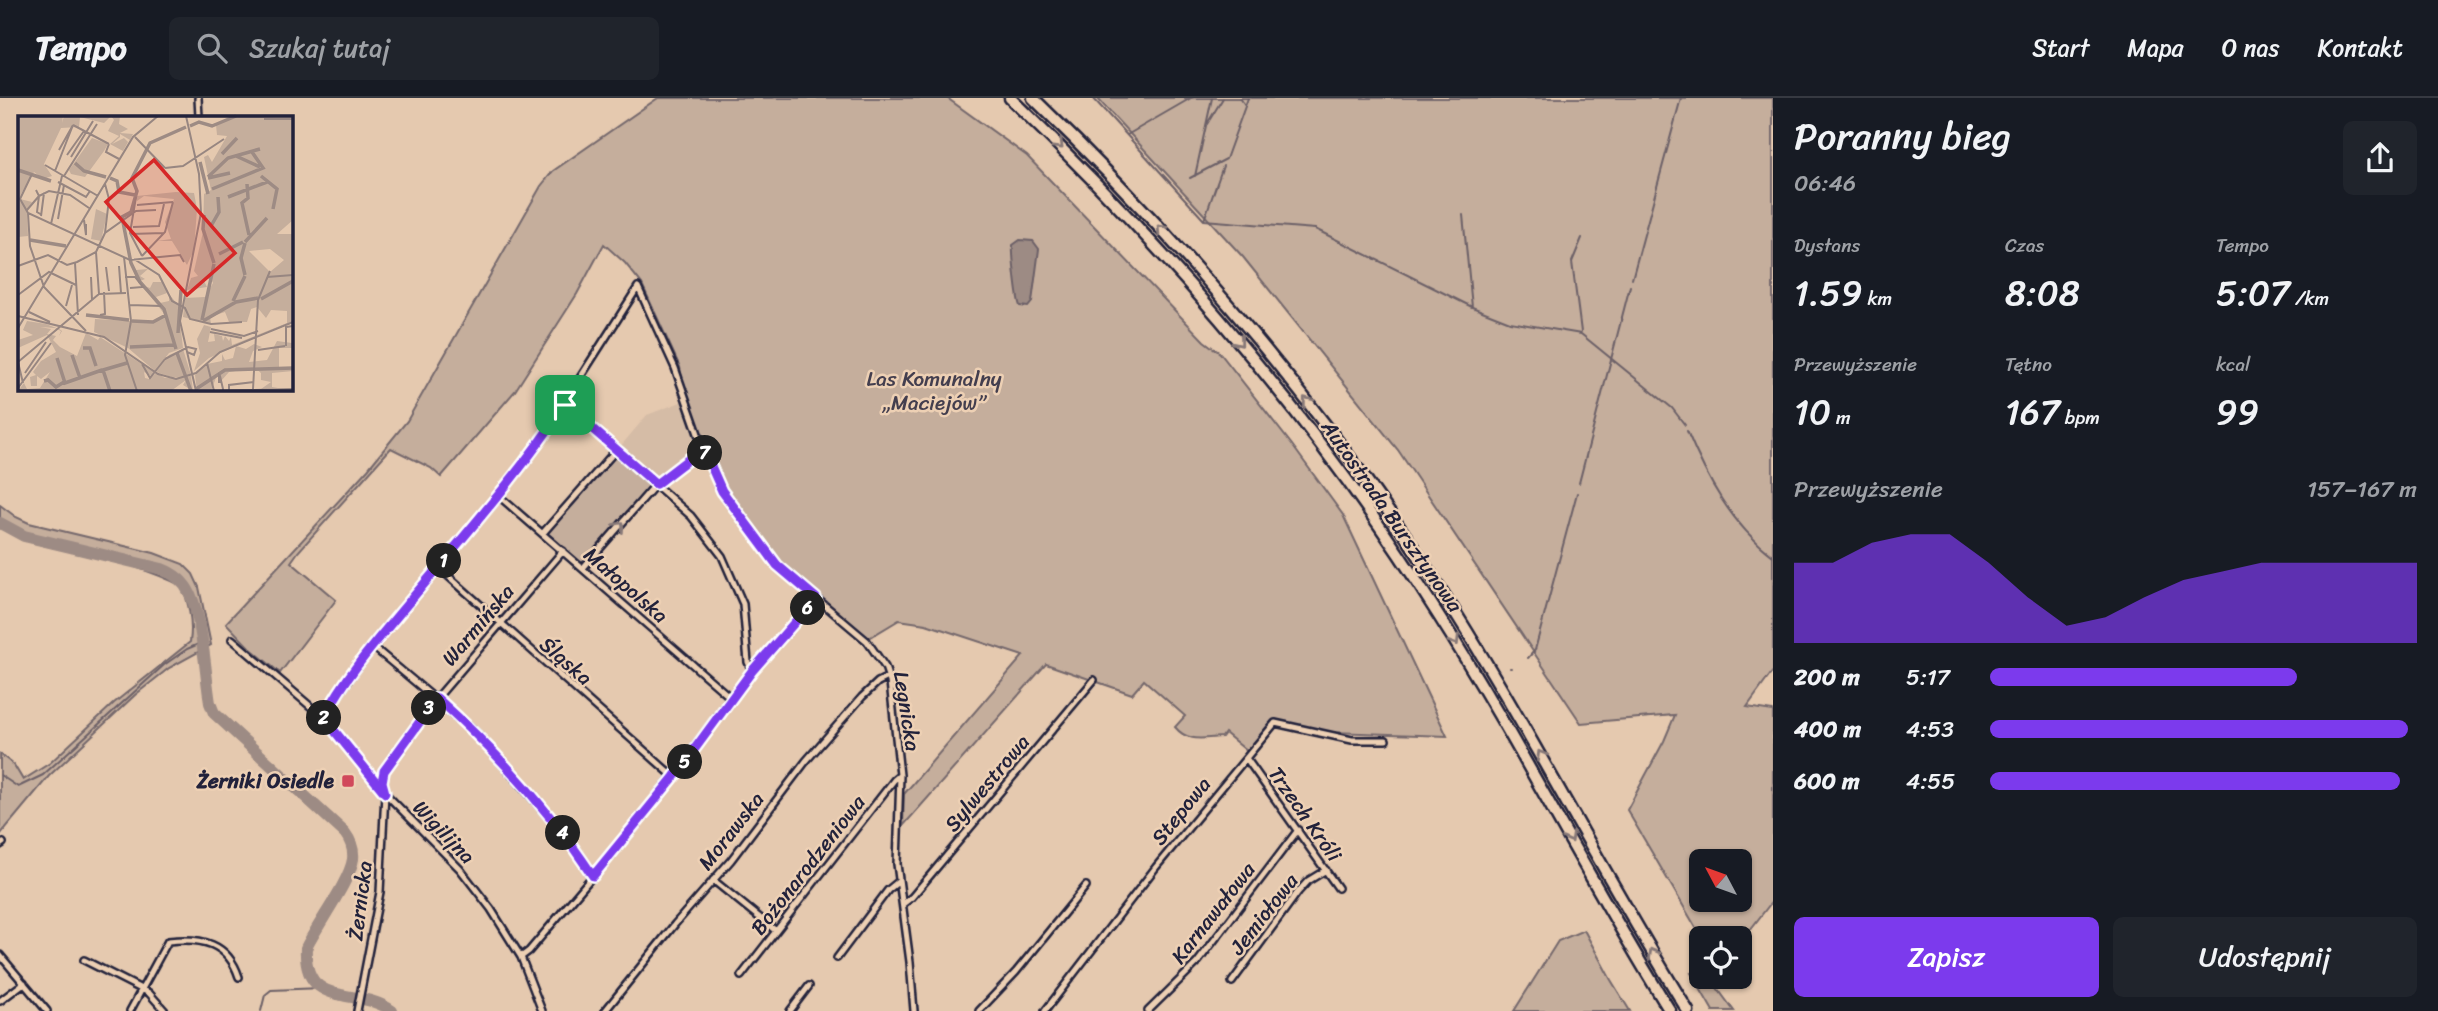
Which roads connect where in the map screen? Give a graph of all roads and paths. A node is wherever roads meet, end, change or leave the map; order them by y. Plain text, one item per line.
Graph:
1 (198, 98) edge
2 (1010, 98) edge
3 (1033, 98) edge
4 (199, 116) edge
5 (565, 405) junction
6 (703, 448) junction
7 (617, 449) junction
8 (656, 484) junction
9 (499, 496) junction
10 (543, 533) junction
11 (563, 551) junction
12 (438, 568) junction
13 (583, 568) junction
14 (816, 598) junction
15 (500, 624) junction
16 (232, 639) dead end
17 (372, 646) junction
18 (752, 671) junction
19 (888, 677) junction
20 (1094, 680) dead end
21 (437, 698) junction
22 (731, 698) junction
23 (324, 718) junction
24 (1386, 740) dead end
25 (1246, 758) junction
26 (900, 775) junction
27 (674, 777) junction
28 (385, 793) junction
29 (1298, 830) junction
30 (1326, 870) junction
31 (593, 876) junction
32 (713, 880) junction
33 (899, 881) junction
34 (1086, 886) dead end
35 (1338, 888) dead end
36 (903, 904) junction
37 (776, 931) junction
38 (0, 955) edge
39 (521, 957) junction
40 (837, 958) dead end
41 (84, 960) dead end
42 (741, 976) dead end
43 (239, 977) dead end
44 (1232, 982) dead end
45 (24, 984) junction
46 (809, 986) dead end
47 (142, 990) junction
48 (0, 1001) edge
49 (358, 1010) edge
50 (47, 1011) edge
51 (130, 1011) edge
52 (165, 1011) edge
53 (542, 1011) edge
54 (605, 1011) edge
55 (790, 1011) edge
56 (914, 1011) edge
57 (979, 1011) edge
58 (1045, 1011) edge
59 (1148, 1011) edge
60 (1670, 1011) edge
61 (1688, 1011) edge

1 - 4 street
2 -> 60 highway, Autostrada Bursztynowa
61 -> 3 highway, Autostrada Bursztynowa
5 - 6 street, Legnicka
5 - 7 street
5 - 9 street
6 - 8 street
6 - 14 street, Legnicka
7 - 8 street
7 - 10 street
13 -> 8 street
8 - 18 street
9 - 10 street, Małopolska
9 - 12 street
10 - 11 street, Małopolska
11 - 13 street, Małopolska
11 - 15 street, Warmińska
12 - 15 street, Śląska
12 - 17 street
13 - 22 street, Małopolska
14 - 18 street
14 - 19 street, Legnicka
15 - 21 street, Warmińska
15 - 27 street, Śląska
16 - 23 street, Wigilijna
17 - 21 street
17 - 23 street
18 - 22 street
19 - 26 street, Legnicka
19 - 32 street, Morawska
20 - 36 street, Sylwestrowa
21 - 28 street, Warmińska
21 - 31 street
22 - 27 street
23 - 28 street, Wigilijna
24 - 25 street, Stepowa
25 - 29 street, Trzech Króli
25 - 58 street, Stepowa
26 - 33 street, Legnicka
26 - 37 street, Bożonarodzeniowa
27 - 31 street
28 - 39 street, Wigilijna
28 - 49 street, Żernicka
29 - 30 street, Trzech Króli
29 - 59 street, Karnawałowa
30 - 35 street, Trzech Króli
30 - 44 street, Jemiołowa
31 - 39 street
32 - 37 street
32 - 54 street, Morawska
33 - 36 street, Legnicka
33 - 40 street
34 - 57 street
36 - 56 street, Legnicka
37 - 42 street, Bożonarodzeniowa
38 - 45 street
39 - 53 street, Wigilijna
41 - 47 street
43 - 47 street
45 - 48 street
45 - 50 street
46 - 55 street
47 - 51 street
47 - 52 street

